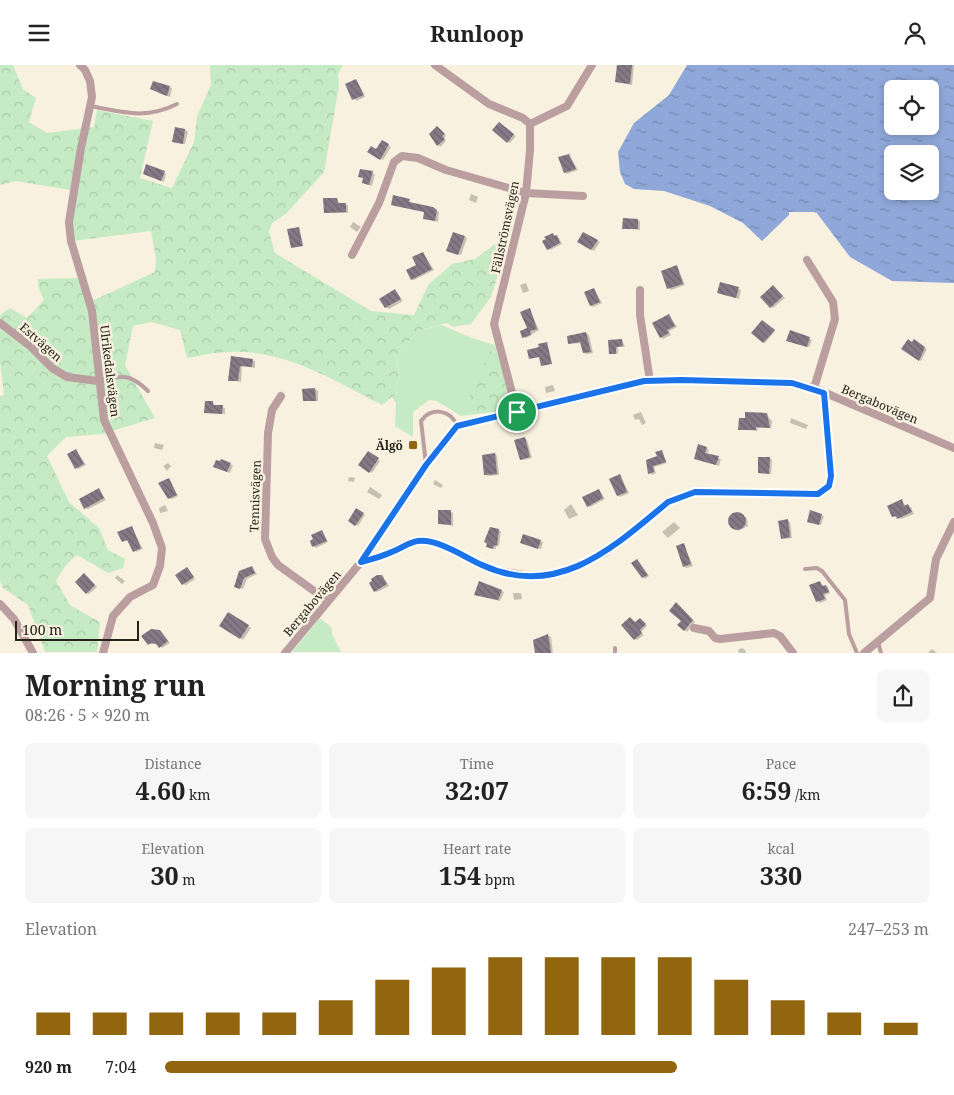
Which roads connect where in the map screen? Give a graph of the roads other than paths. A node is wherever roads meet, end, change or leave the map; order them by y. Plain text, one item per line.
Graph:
1 (80, 65) edge
2 (435, 65) edge
3 (592, 65) edge
4 (177, 104) dead end
5 (90, 106) junction
6 (530, 124) junction
7 (526, 193) junction
8 (583, 195) dead end
9 (352, 255) dead end
10 (807, 259) dead end
11 (640, 290) dead end
12 (0, 323) edge
13 (98, 381) junction
14 (650, 381) junction
15 (814, 389) junction
16 (148, 391) dead end
17 (824, 393) junction
18 (281, 396) dead end
19 (517, 412) junction
20 (457, 426) junction
21 (954, 447) edge
22 (426, 465) junction
23 (954, 522) edge
24 (361, 562) junction
25 (806, 569) dead end
26 (328, 601) junction
27 (0, 604) edge
28 (694, 628) dead end
29 (878, 640) junction
30 (33, 653) edge
31 (103, 653) edge
32 (285, 653) edge
33 (793, 653) edge
34 (857, 653) edge
35 (864, 653) edge
36 (881, 653) edge

1 - 5 street, Ulrikedalsvägen
2 - 6 street
3 - 6 street
4 - 5 lane
5 - 13 street, Ulrikedalsvägen
6 - 7 street, Fällströmsvägen
7 - 8 street
7 - 9 street
7 - 19 street, Fällströmsvägen
10 - 15 street
11 - 14 street
12 - 13 street, Estvägen
13 - 16 lane
13 - 31 street, Ulrikedalsvägen
14 - 15 street, Bergabovägen
14 - 19 street, Bergabovägen
15 - 17 street, Bergabovägen
17 - 21 street, Bergabovägen
17 - 24 street
18 - 26 street, Tennisvägen
19 - 20 street, Bergabovägen
20 - 22 street, Bergabovägen
20 - 22 lane
22 - 24 street, Bergabovägen
23 - 29 street
24 - 26 street, Bergabovägen
25 - 34 lane
26 - 32 street, Bergabovägen
27 - 30 street
28 - 33 street
29 - 35 street
29 - 36 lane

